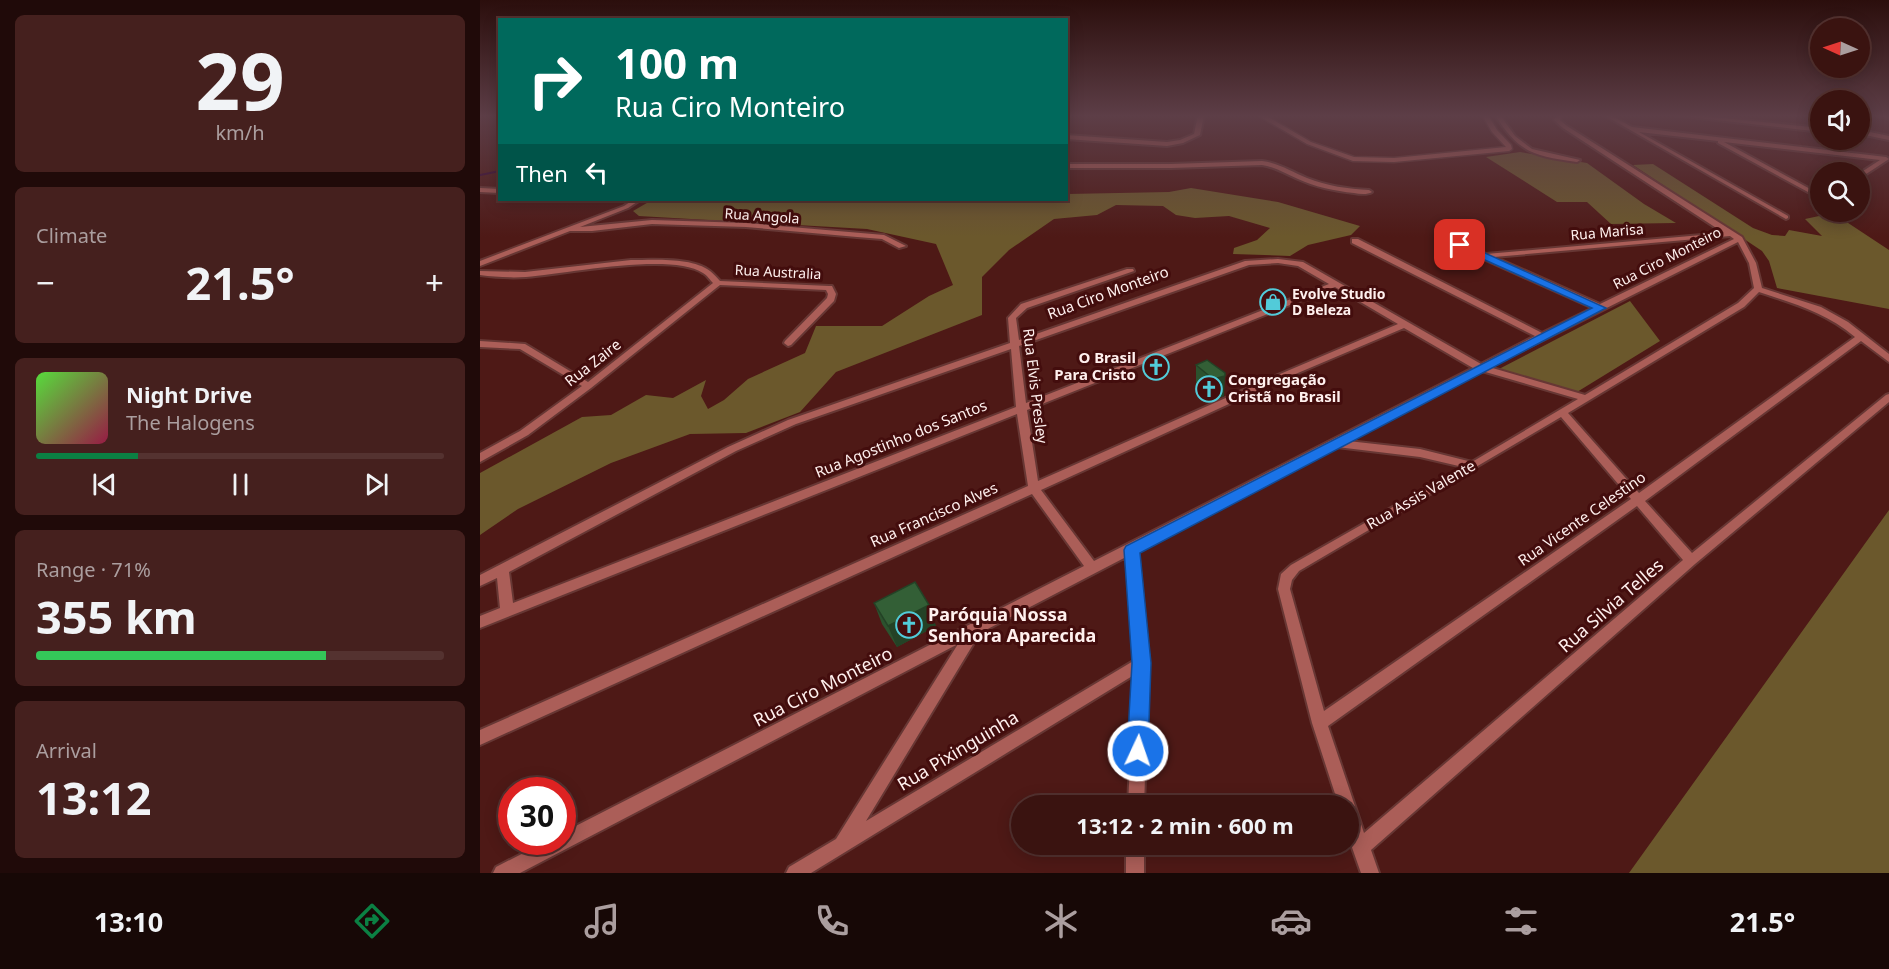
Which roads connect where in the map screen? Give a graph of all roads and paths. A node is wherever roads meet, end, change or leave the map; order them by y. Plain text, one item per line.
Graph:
1 (1346, 156) edge
2 (1432, 156) edge
3 (1552, 156) edge
4 (1610, 156) edge
5 (1678, 156) edge
6 (1746, 156) edge
7 (1859, 156) edge
8 (1887, 159) edge
9 (1577, 160) dead end
10 (1068, 166) edge
11 (1870, 170) edge
12 (480, 190) edge
13 (498, 191) edge
14 (1810, 191) edge
15 (1369, 192) dead end
16 (637, 201) edge
17 (1786, 218) dead end
18 (568, 230) junction
19 (1736, 237) junction
20 (1355, 241) dead end
21 (1460, 245) dead end
22 (902, 246) dead end
23 (1484, 256) junction
24 (480, 264) edge
25 (1130, 271) dead end
26 (480, 273) edge
27 (718, 283) junction
28 (1334, 285) junction
29 (1758, 289) junction
30 (1600, 308) junction
31 (1403, 325) junction
32 (1542, 336) junction
33 (1859, 338) junction
34 (788, 343) dead end
35 (480, 344) edge
36 (1013, 345) junction
37 (1889, 359) edge
38 (1481, 368) junction
39 (588, 387) junction
40 (1889, 397) edge
41 (1586, 398) junction
42 (1021, 407) junction
43 (1562, 412) junction
44 (1335, 443) junction
45 (480, 458) edge
46 (1473, 466) junction
47 (1034, 489) junction
48 (1638, 500) junction
49 (1132, 550) junction
50 (1691, 561) junction
51 (1092, 568) junction
52 (502, 570) junction
53 (480, 581) edge
54 (507, 611) junction
55 (480, 622) edge
56 (976, 629) junction
57 (1142, 663) junction
58 (1320, 723) junction
59 (480, 738) edge
60 (1136, 795) edge
61 (1343, 795) edge
62 (1359, 841) edge
63 (842, 845) junction
64 (1361, 847) junction
65 (1136, 855) edge
66 (502, 873) edge
67 (795, 873) edge
68 (1135, 873) edge
69 (1370, 873) edge

1 - 2 street
3 - 9 street
4 - 19 street
5 - 17 street
6 - 14 street
7 - 8 street
8 - 11 street
10 - 15 street
12 - 13 street
16 - 18 street
18 - 22 street, Rua Angola
18 - 24 street
19 - 23 street, Rua Marisa
19 - 29 street
19 - 30 street, Rua Ciro Monteiro
20 - 32 street
21 - 23 street
23 - 30 street
25 - 36 street, Rua Elvis Presley
26 - 27 street, Rua Australia
27 - 34 street, Rua Australia
27 - 39 street, Rua Zaire
28 - 31 street, Rua Ciro Monteiro
28 - 36 street, Rua Ciro Monteiro
28 - 42 street, Rua Agostinho dos Santos
29 - 33 street
29 - 41 street, Rua Assis Valente
30 - 32 street, Rua Ciro Monteiro
31 - 38 street, Rua Ciro Monteiro
31 - 47 street, Rua Francisco Alves
32 - 38 street, Rua Ciro Monteiro
33 - 37 street
33 - 48 street, Rua Vicente Celestino
35 - 39 street
36 - 42 street, Rua Elvis Presley
36 - 52 street, Rua Ciro Monteiro
38 - 41 street
38 - 44 street, Rua Ciro Monteiro
39 - 45 street, Rua Zaire
40 - 50 street, Rua Silvia Telles
41 - 43 street, Rua Assis Valente
42 - 47 street, Rua Elvis Presley
42 - 54 street, Rua Agostinho dos Santos
43 - 46 street, Rua Assis Valente
43 - 48 street
44 - 46 street
44 - 49 street, Rua Ciro Monteiro
46 - 58 street, Rua Assis Valente
47 - 51 street, Rua Elvis Presley
47 - 59 street, Rua Francisco Alves
48 - 50 street
48 - 58 street, Rua Vicente Celestino
49 - 51 street, Rua Ciro Monteiro
49 - 57 street
50 - 64 street, Rua Silvia Telles
51 - 56 street, Rua Ciro Monteiro
52 - 53 street, Rua Ciro Monteiro
52 - 54 street
54 - 55 street, Rua Agostinho dos Santos
56 - 63 street
56 - 66 street, Rua Ciro Monteiro
57 - 60 street
57 - 63 street, Rua Pixinguinha
58 - 61 street, Rua Assis Valente
62 - 64 street
63 - 67 street, Rua Pixinguinha
64 - 69 street
65 - 68 street

